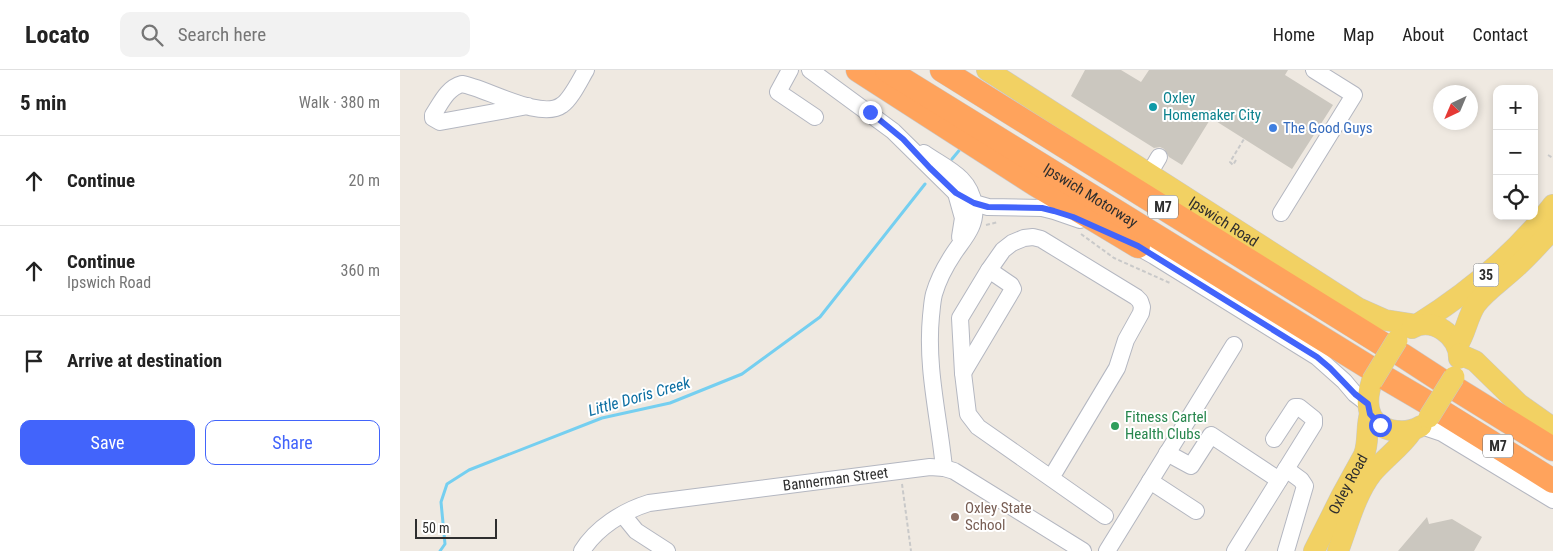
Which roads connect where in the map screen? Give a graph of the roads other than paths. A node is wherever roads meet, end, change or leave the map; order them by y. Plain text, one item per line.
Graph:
1 (586, 70) edge
2 (790, 70) edge
3 (810, 70) edge
4 (858, 70) edge
5 (887, 70) edge
6 (942, 70) edge
7 (986, 70) edge
8 (1314, 70) edge
9 (528, 106) junction
10 (815, 117) dead end
11 (903, 139) junction
12 (956, 193) junction
13 (974, 203) junction
14 (1553, 205) edge
15 (1281, 213) dead end
16 (1553, 229) edge
17 (1138, 246) junction
18 (955, 251) junction
19 (989, 270) junction
20 (1418, 324) junction
21 (1234, 345) dead end
22 (1394, 347) junction
23 (1458, 350) junction
24 (964, 374) junction
25 (1376, 376) junction
26 (1451, 382) junction
27 (1369, 409) junction
28 (1426, 418) junction
29 (1553, 428) edge
30 (1274, 439) dead end
31 (1553, 449) edge
32 (1167, 453) junction
33 (944, 468) junction
34 (1283, 474) junction
35 (1051, 478) junction
36 (1150, 481) junction
37 (1553, 481) edge
38 (1553, 500) edge
39 (1196, 511) dead end
40 (623, 515) junction
41 (1105, 516) dead end
42 (1239, 550) edge
43 (582, 551) edge
44 (667, 551) edge
45 (1083, 551) edge
46 (1107, 551) edge
47 (1286, 551) edge
48 (1314, 551) edge
49 (1338, 551) edge

1 - 9 street
2 - 10 street
3 - 11 street
4 - 17 highway
5 - 25 highway, Ipswich Motorway / M7
6 - 22 highway, Ipswich Motorway / M7
7 - 20 main road, Ipswich Road
8 - 15 street
9 - 9 street
11 - 12 street
11 - 13 street
12 - 13 street
12 - 18 street
13 - 17 street
13 - 18 street
14 - 20 main road, 35
16 - 23 main road, 35
17 - 27 street
18 - 33 street
19 - 24 street
19 - 24 street
19 - 35 street
20 - 22 main road, 35
20 - 23 main road, Ipswich Road
21 - 32 street
22 - 25 main road, 35, bridge
22 - 26 highway, Ipswich Motorway / M7
23 - 26 main road, 35
23 - 29 main road
24 - 35 street
25 - 27 main road, 35
25 - 28 highway, Ipswich Motorway / M7
26 - 28 main road, 35, bridge
26 - 31 highway, Ipswich Motorway / M7
27 - 28 main road
27 - 48 main road, Oxley Road / 35
28 - 37 highway, Ipswich Motorway / M7
28 - 38 street
28 - 49 main road, Oxley Road / 35
30 - 34 street
32 - 34 street
32 - 36 street
33 - 40 street, Bannerman Street
33 - 45 street, Bannerman Street
34 - 42 street
34 - 47 street
35 - 41 street
36 - 39 street
36 - 46 street
40 - 43 street, Bannerman Street
40 - 44 street

